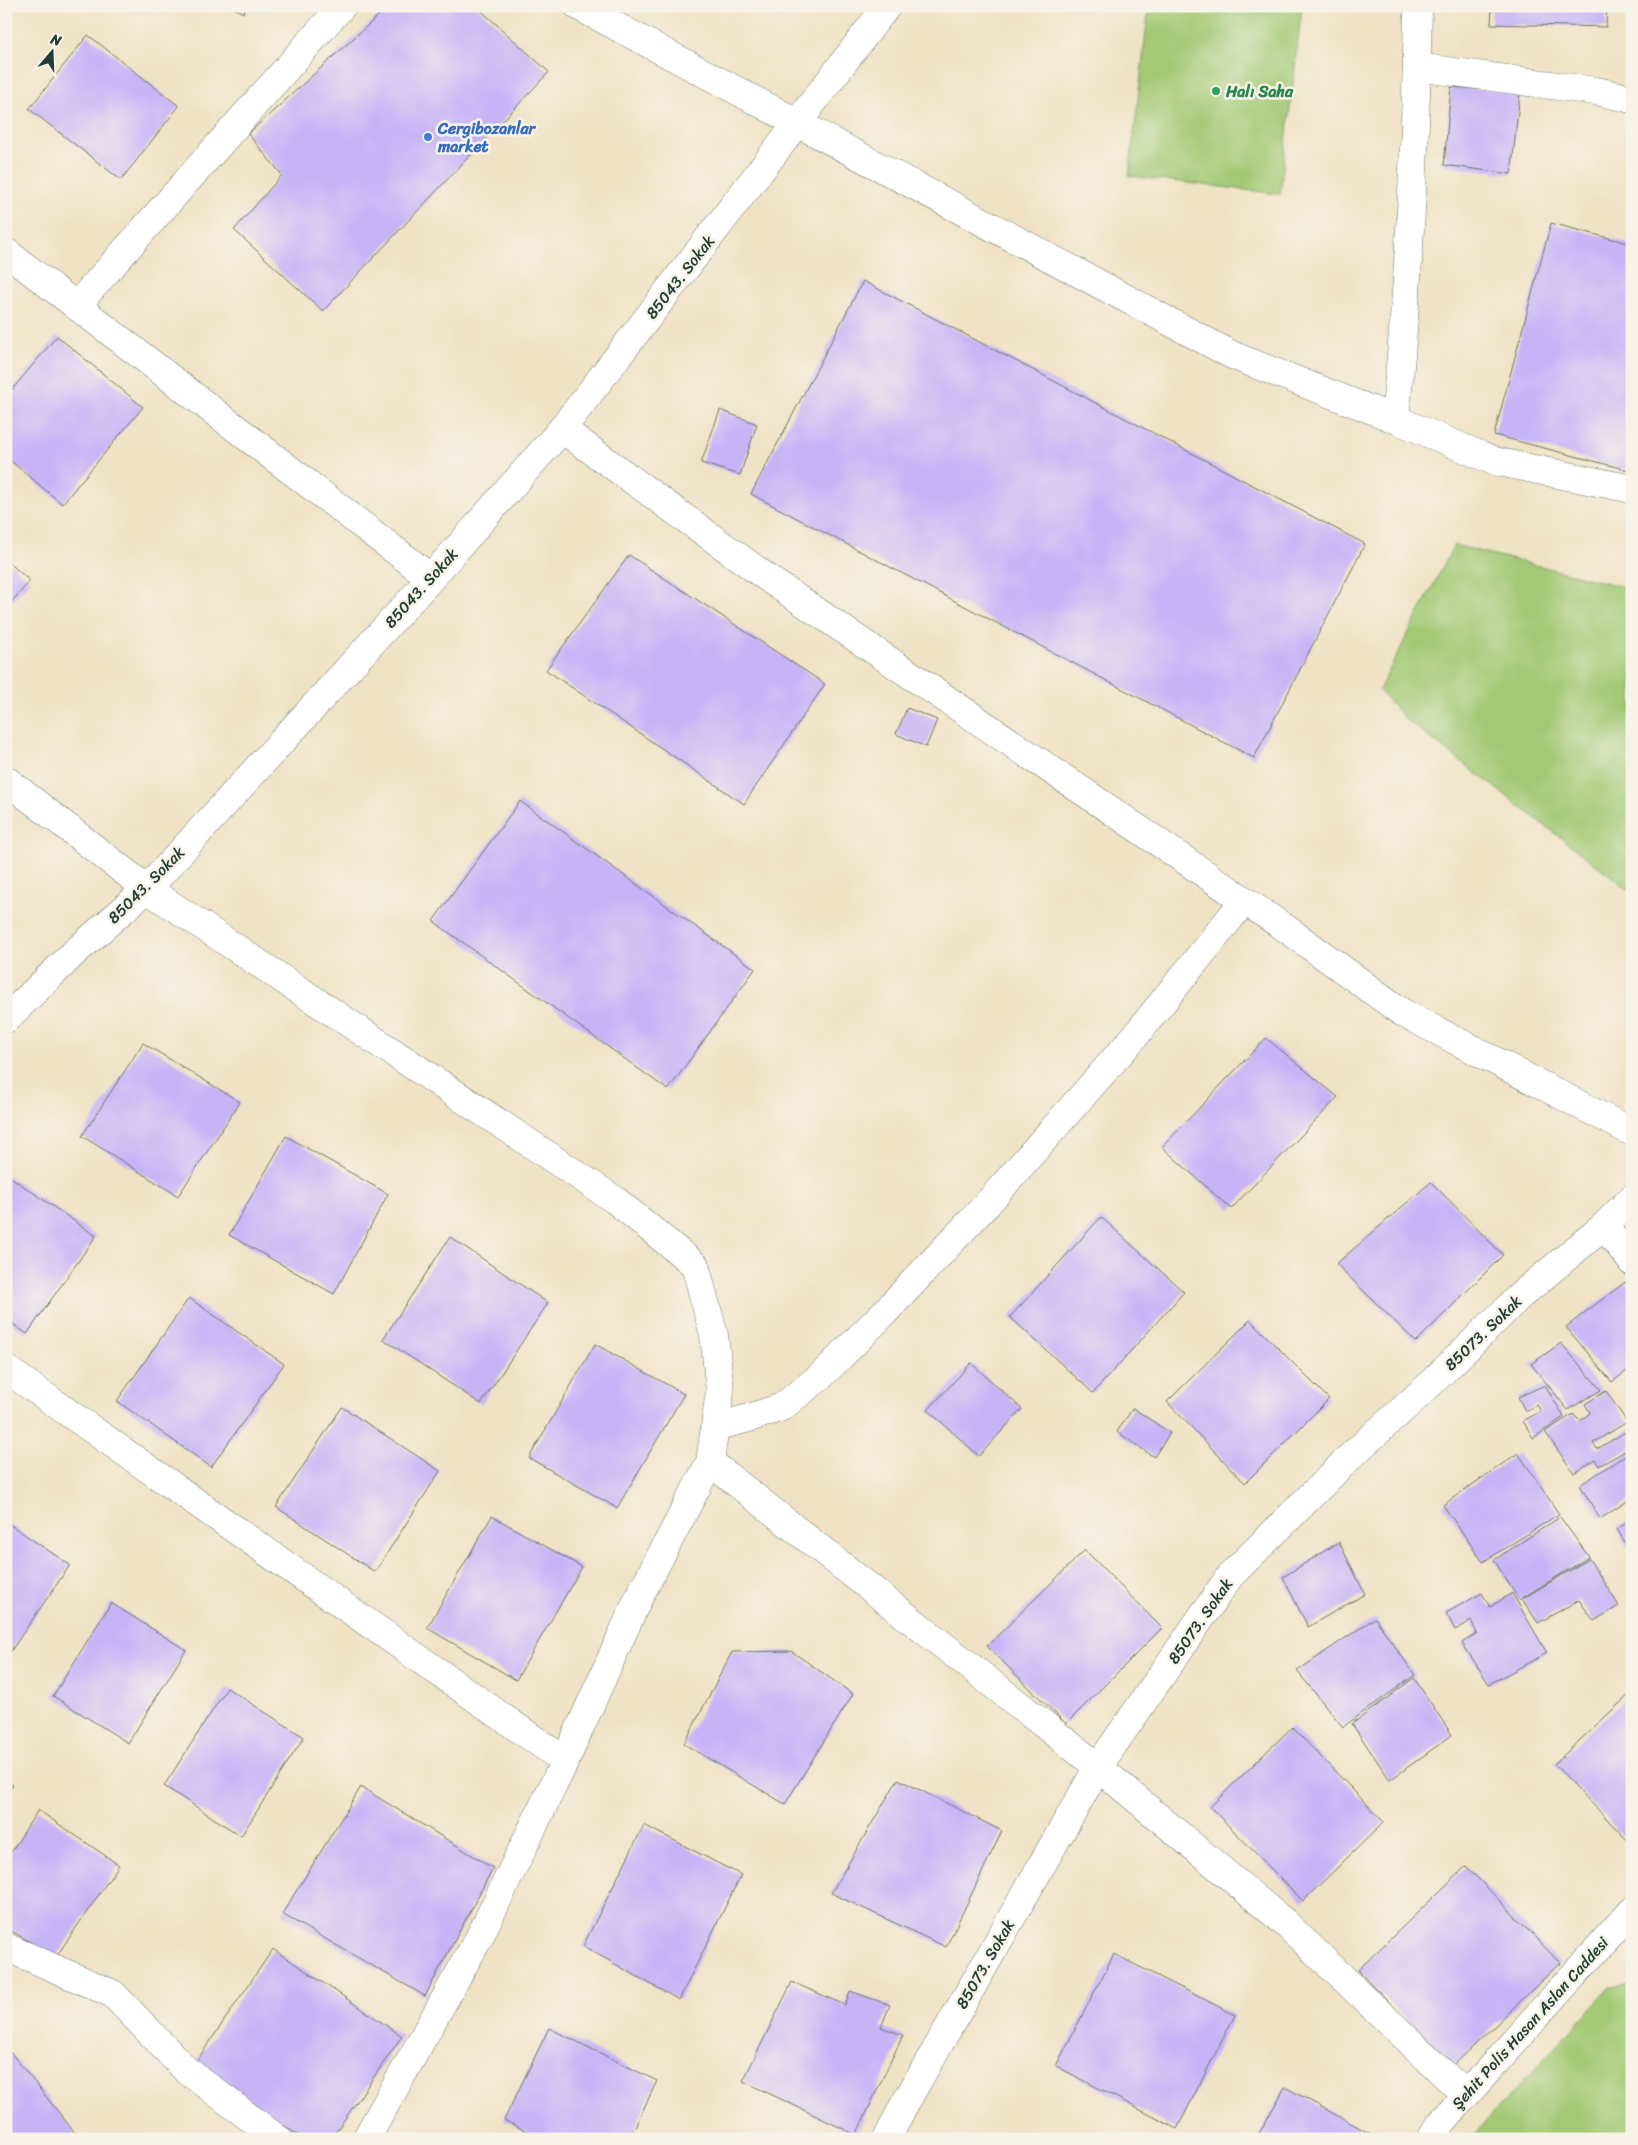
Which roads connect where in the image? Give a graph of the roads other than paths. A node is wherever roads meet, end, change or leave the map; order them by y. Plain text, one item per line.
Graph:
1 (342, 6) edge
2 (578, 6) edge
3 (887, 6) edge
4 (1418, 6) edge
5 (1417, 67) junction
6 (1632, 99) edge
7 (798, 124) junction
8 (6, 252) edge
9 (76, 306) junction
10 (1395, 419) junction
11 (562, 429) junction
12 (1632, 489) edge
13 (431, 578) junction
14 (6, 780) edge
15 (147, 889) junction
16 (1244, 901) junction
17 (6, 1019) edge
18 (1632, 1132) edge
19 (1632, 1198) edge
20 (1604, 1226) junction
21 (1632, 1262) edge
22 (6, 1369) edge
23 (714, 1427) junction
24 (710, 1462) junction
25 (565, 1761) junction
26 (1098, 1767) junction
27 (1632, 1910) edge
28 (6, 1946) edge
29 (1466, 2095) junction
30 (278, 2139) edge
31 (366, 2139) edge
32 (886, 2139) edge
33 (1431, 2139) edge

1 - 9 street
2 - 7 street
3 - 7 street, 85043. Sokak
4 - 5 street
5 - 6 street
5 - 10 street
7 - 10 street
7 - 11 street, 85043. Sokak
8 - 9 street
9 - 13 street
10 - 12 street
11 - 13 street, 85043. Sokak
11 - 16 street
13 - 15 street, 85043. Sokak
14 - 15 street
15 - 17 street, 85043. Sokak
15 - 23 street
16 - 18 street
16 - 23 street
19 - 20 street, 85073. Sokak
20 - 21 street
20 - 26 street, 85073. Sokak
22 - 25 street
23 - 24 street
24 - 25 street
24 - 26 street
25 - 31 street
26 - 29 street
26 - 32 street, 85073. Sokak
27 - 29 street, Şehit Polis Hasan Aslan Caddesi
28 - 30 street
29 - 33 street, Şehit Polis Hasan Aslan Caddesi

